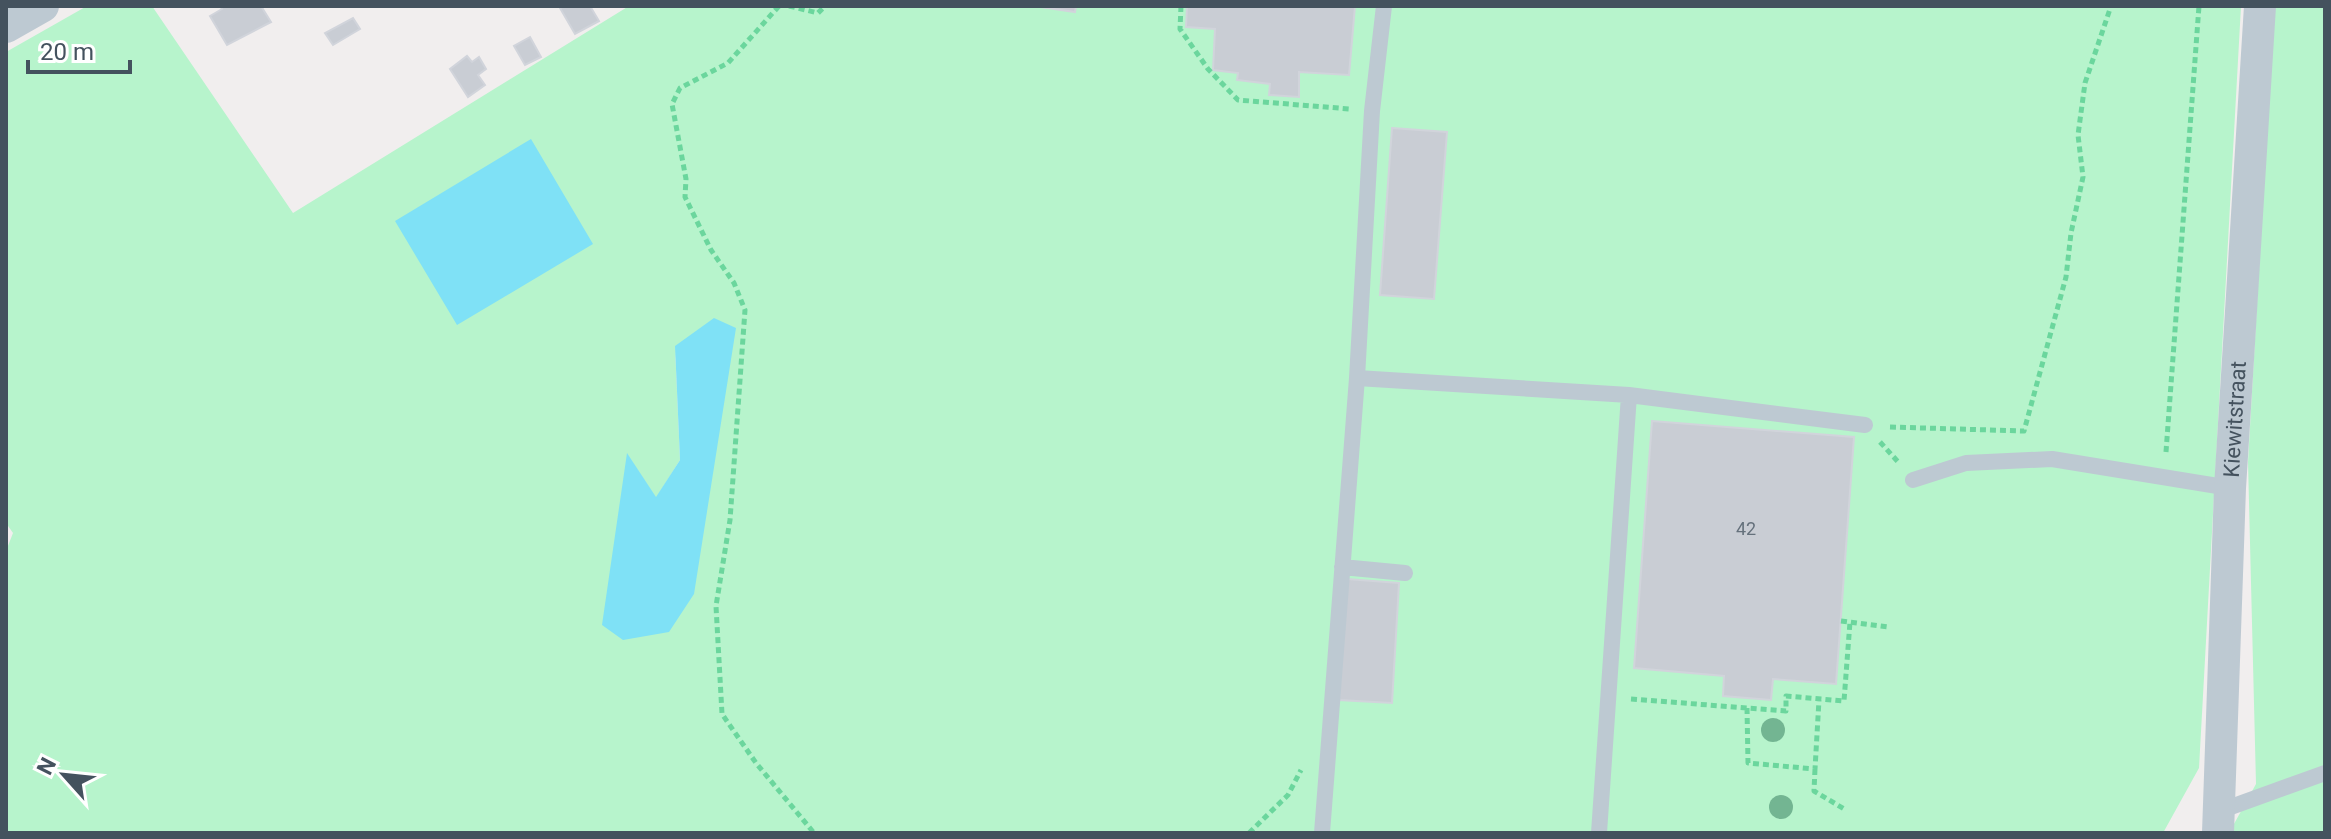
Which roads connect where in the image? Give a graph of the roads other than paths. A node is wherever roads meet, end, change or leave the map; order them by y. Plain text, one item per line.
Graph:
1 (43, 6) edge
2 (1384, 6) edge
3 (2260, 6) edge
4 (6, 27) edge
5 (1357, 378) junction
6 (1629, 395) junction
7 (1865, 425) road end
8 (1913, 480) road end
9 (2230, 488) junction
10 (1342, 567) junction
11 (1405, 573) dead end
12 (2325, 773) edge
13 (2217, 823) edge
14 (1322, 833) edge
15 (1599, 833) edge

1 - 4 street
2 - 5 lane
3 - 9 street, Kiewitstraat
5 - 6 lane
5 - 10 lane
6 - 7 lane
6 - 15 lane
8 - 9 lane
9 - 13 street, Kiewitstraat
10 - 11 lane
10 - 14 lane
12 - 13 lane

